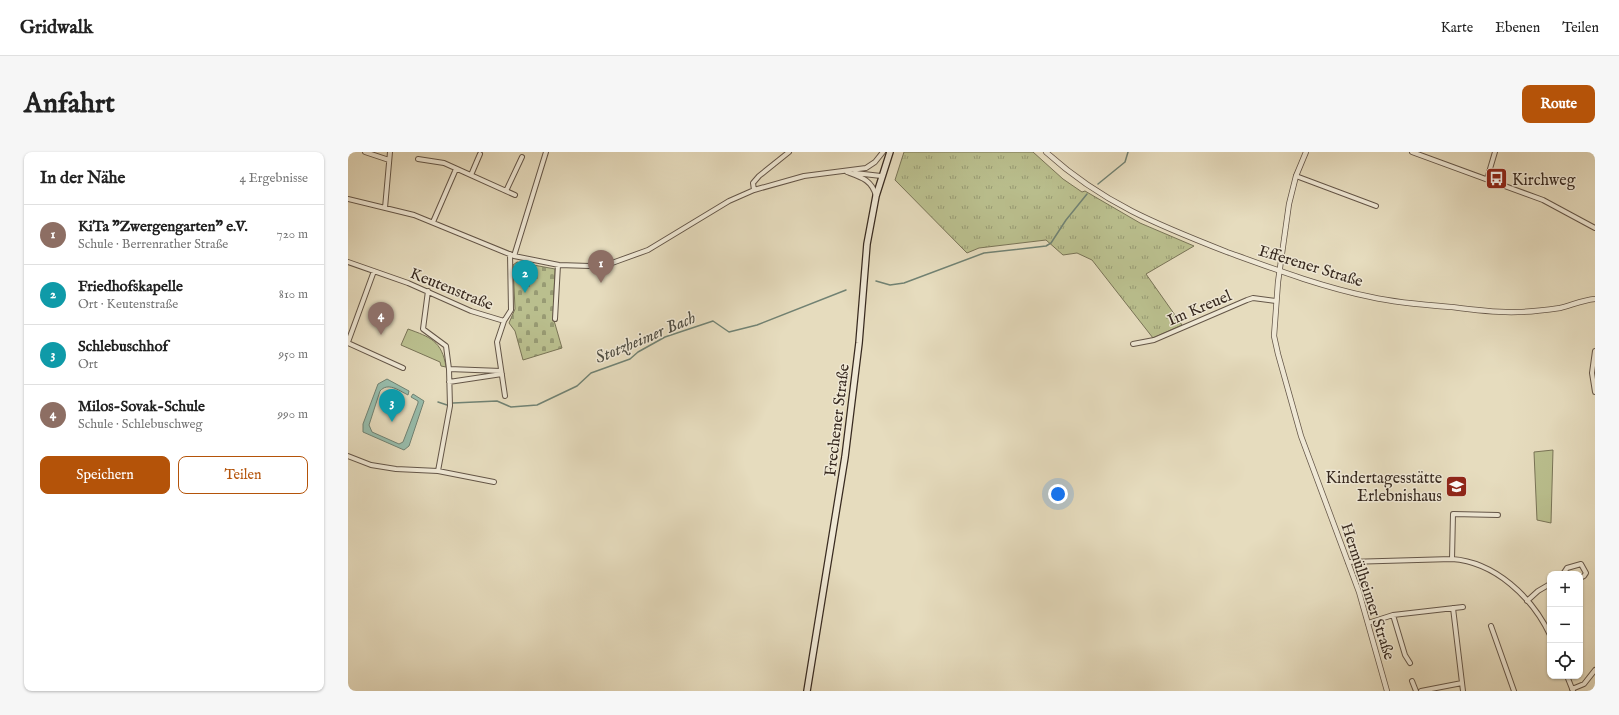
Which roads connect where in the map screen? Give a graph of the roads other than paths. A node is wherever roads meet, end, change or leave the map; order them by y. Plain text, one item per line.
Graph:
1 (365, 152) edge
2 (390, 152) edge
3 (546, 152) edge
4 (789, 152) edge
5 (884, 152) edge
6 (890, 152) edge
7 (1046, 152) edge
8 (1306, 152) edge
9 (1412, 152) edge
10 (1495, 152) edge
11 (480, 154) dead end
12 (522, 156) dead end
13 (418, 159) dead end
14 (389, 160) junction
15 (456, 169) junction
16 (846, 172) junction
17 (471, 176) junction
18 (881, 176) junction
19 (1296, 176) junction
20 (1487, 179) junction
21 (754, 190) junction
22 (506, 191) junction
23 (515, 195) dead end
24 (876, 196) junction
25 (348, 199) edge
26 (1376, 206) dead end
27 (385, 208) junction
28 (433, 222) junction
29 (1595, 228) edge
30 (512, 255) junction
31 (348, 262) edge
32 (558, 265) junction
33 (374, 271) junction
34 (1280, 271) junction
35 (428, 291) junction
36 (1595, 299) edge
37 (1276, 301) junction
38 (555, 319) dead end
39 (504, 321) junction
40 (348, 343) edge
41 (1133, 344) dead end
42 (1595, 351) edge
43 (403, 368) dead end
44 (449, 369) junction
45 (501, 373) junction
46 (449, 382) junction
47 (1595, 392) edge
48 (505, 396) dead end
49 (348, 456) edge
50 (438, 471) junction
51 (494, 482) dead end
52 (1498, 515) dead end
53 (1452, 559) junction
54 (1348, 562) junction
55 (1566, 571) edge
56 (1583, 576) edge
57 (1547, 586) edge
58 (1527, 601) junction
59 (1463, 607) dead end
60 (1452, 608) junction
61 (1393, 615) junction
62 (1368, 623) junction
63 (1491, 626) dead end
64 (1547, 631) edge
65 (1410, 663) dead end
66 (1595, 670) edge
67 (1568, 679) edge
68 (1412, 681) dead end
69 (1462, 683) junction
70 (1574, 690) edge
71 (806, 691) edge
72 (1387, 691) edge
73 (1416, 691) edge
74 (1421, 691) edge
75 (1463, 691) edge
76 (1514, 691) edge

1 - 14 street
2 - 14 street
3 - 30 street, Keutenstraße
4 - 21 street
5 - 16 street
6 - 18 main road, Frechener Straße
7 - 34 street, Efferener Straße
8 - 19 street, Hermülheimer Straße
9 - 20 street
10 - 20 street
11 - 17 street
12 - 22 street
13 - 15 street
14 - 27 street
15 - 17 street
15 - 28 street
16 - 18 street
16 - 21 street
16 - 24 street
17 - 22 street
18 - 24 main road, Frechener Straße
19 - 26 street
19 - 34 street, Hermülheimer Straße
20 - 29 street
21 - 32 street
22 - 23 street
24 - 71 main road, Frechener Straße
25 - 27 street
27 - 28 street
28 - 30 street
30 - 32 street
30 - 39 street, Keutenstraße
31 - 33 street, Keutenstraße
32 - 38 street
33 - 35 street, Keutenstraße
33 - 40 street
34 - 36 street, Efferener Straße
34 - 37 street, Hermülheimer Straße
35 - 39 street, Keutenstraße
35 - 44 street
37 - 41 street, Im Kreuel
37 - 54 street, Hermülheimer Straße
39 - 45 street
40 - 43 street
42 - 47 street
44 - 45 street
44 - 46 street
45 - 46 street
45 - 48 street
46 - 50 street
49 - 50 street
50 - 51 street
52 - 53 street
53 - 54 street
53 - 58 street
54 - 62 street, Hermülheimer Straße
55 - 56 street
57 - 58 street
58 - 64 street
59 - 60 street
60 - 61 street
60 - 69 street
61 - 62 street
61 - 65 street
62 - 72 street, Hermülheimer Straße
63 - 76 street
66 - 70 street
67 - 70 street
68 - 73 street
69 - 74 street
69 - 75 street

